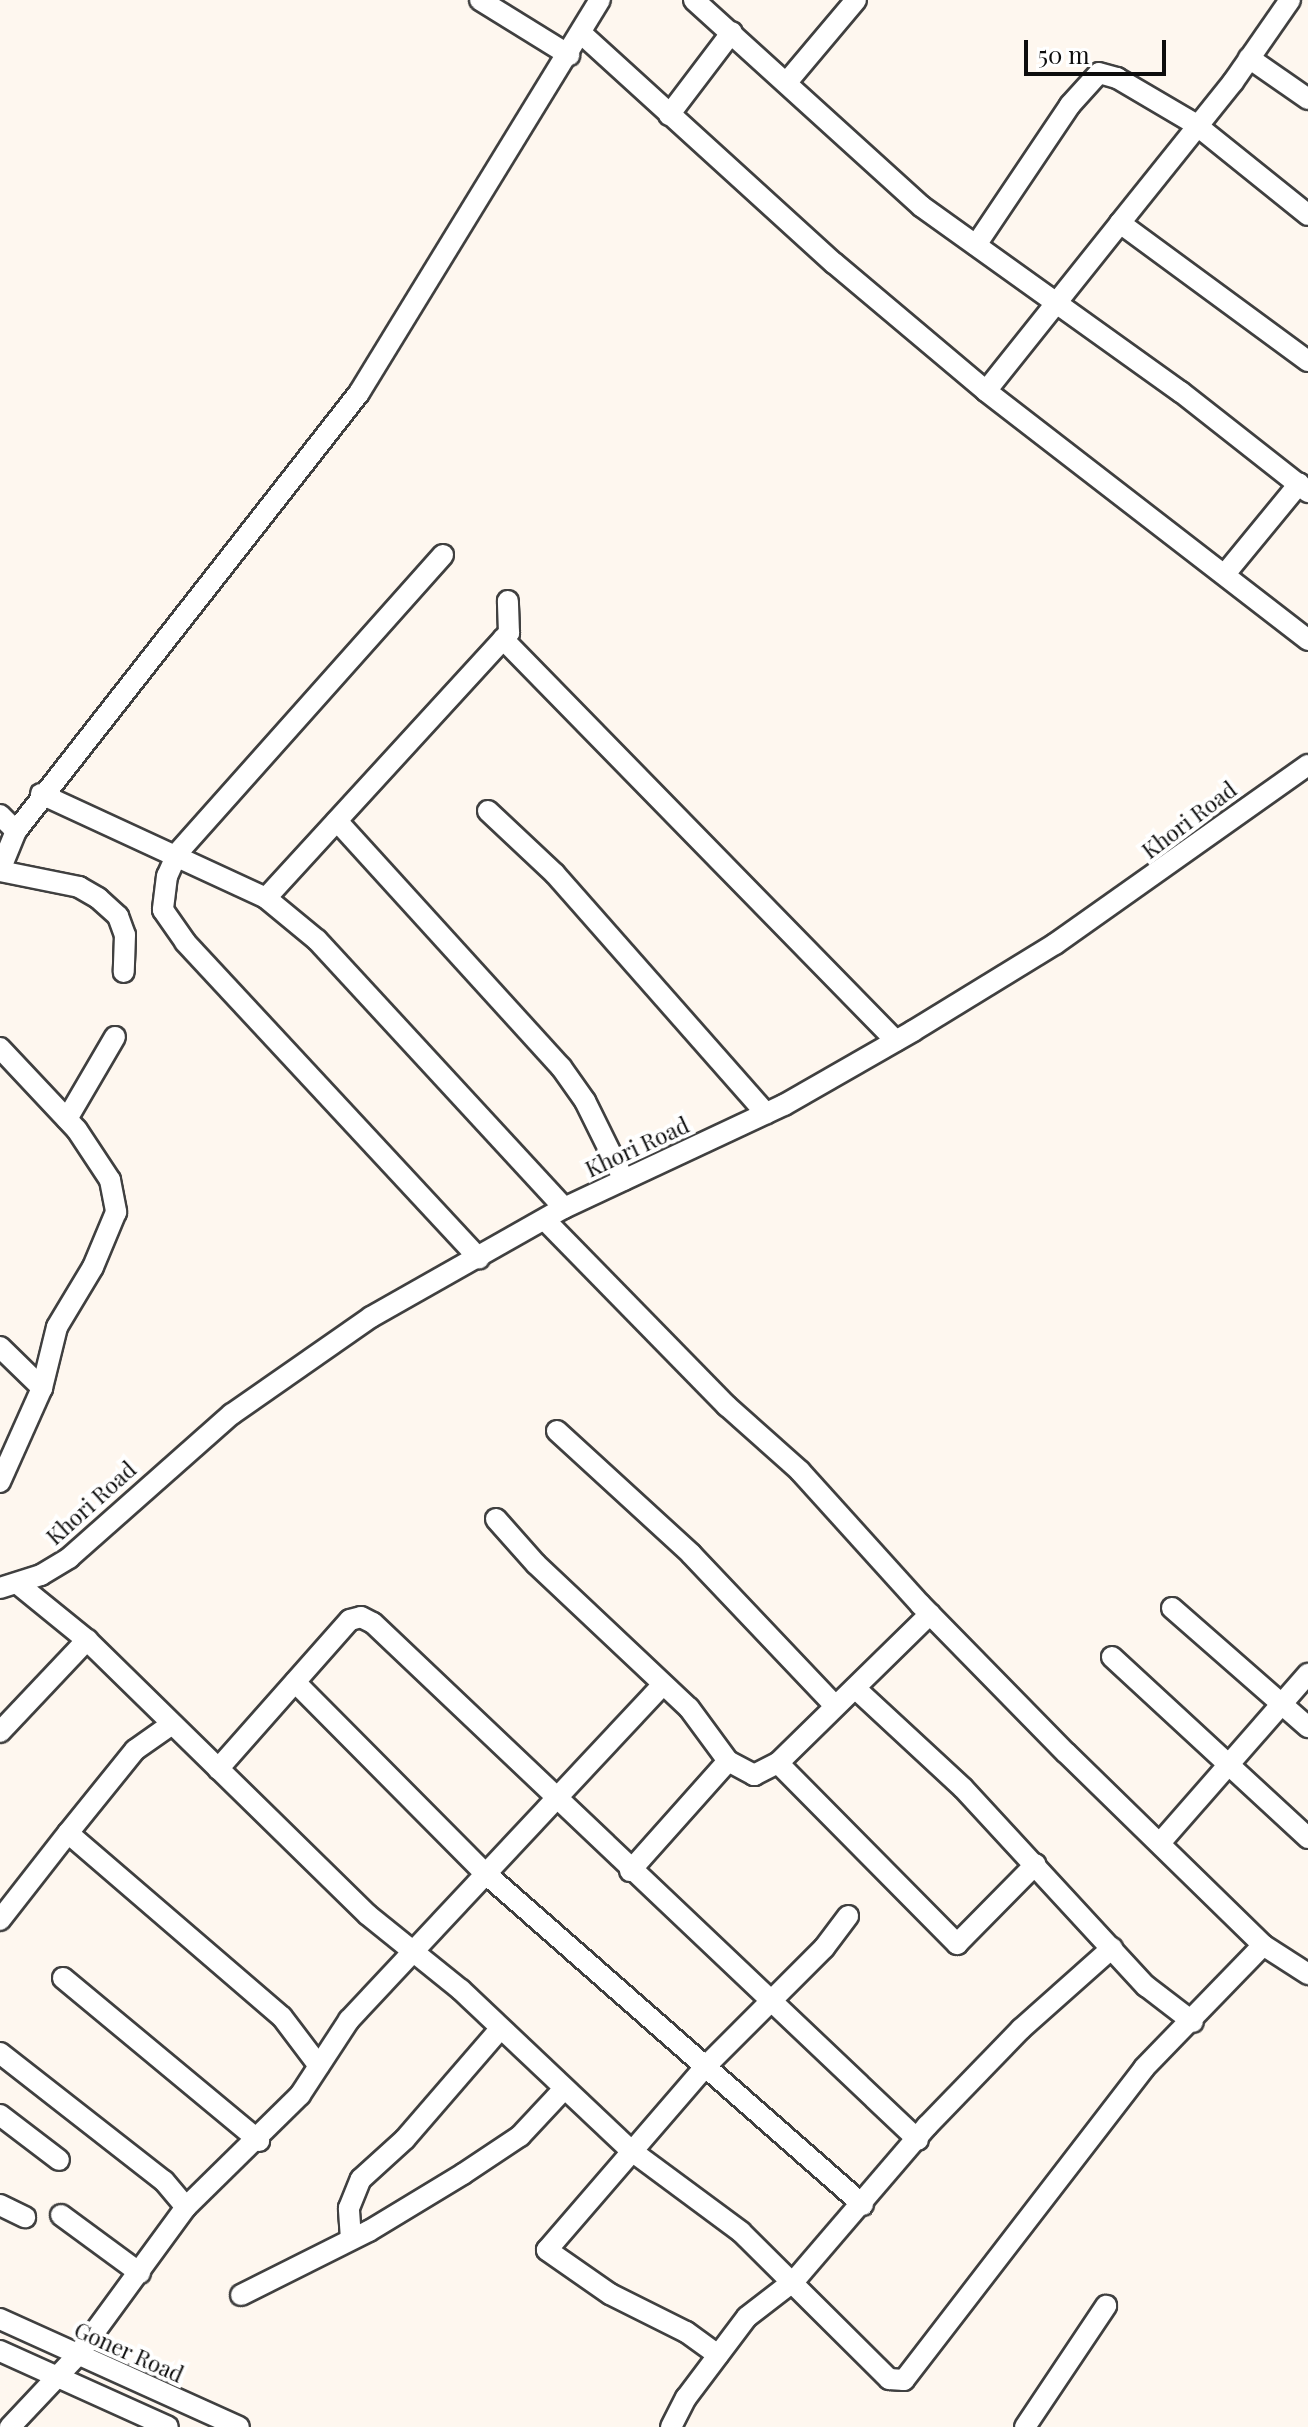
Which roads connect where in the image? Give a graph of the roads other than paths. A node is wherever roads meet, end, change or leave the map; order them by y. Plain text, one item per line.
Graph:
1 (480, 0) edge
2 (600, 0) edge
3 (694, 0) edge
4 (856, 0) edge
5 (1290, 0) edge
6 (732, 32) junction
7 (582, 34) junction
8 (569, 55) junction
9 (1249, 58) junction
10 (787, 82) junction
11 (1308, 99) edge
12 (669, 115) junction
13 (1195, 124) junction
14 (1308, 215) edge
15 (1120, 223) junction
16 (976, 245) junction
17 (1056, 303) junction
18 (1308, 361) edge
19 (986, 391) junction
20 (1303, 488) edge
21 (443, 555) dead end
22 (1225, 574) junction
23 (508, 601) dead end
24 (503, 639) junction
25 (1308, 640) edge
26 (1308, 765) edge
27 (41, 794) junction
28 (488, 811) dead end
29 (0, 815) edge
30 (337, 821) junction
31 (16, 831) junction
32 (177, 854) junction
33 (0, 870) edge
34 (266, 898) junction
35 (124, 972) dead end
36 (115, 1037) dead end
37 (896, 1041) junction
38 (0, 1048) edge
39 (766, 1113) junction
40 (67, 1119) junction
41 (624, 1180) junction
42 (564, 1208) junction
43 (545, 1220) junction
44 (479, 1258) junction
45 (0, 1347) edge
46 (42, 1388) junction
47 (557, 1431) dead end
48 (0, 1482) edge
49 (496, 1519) dead end
50 (9, 1586) edge
51 (1172, 1608) dead end
52 (930, 1614) junction
53 (87, 1640) junction
54 (1112, 1657) dead end
55 (1308, 1674) edge
56 (295, 1682) junction
57 (662, 1685) junction
58 (855, 1688) junction
59 (1282, 1702) junction
60 (835, 1706) junction
61 (172, 1724) junction
62 (1308, 1727) edge
63 (0, 1732) edge
64 (728, 1761) junction
65 (778, 1763) junction
66 (1229, 1764) junction
67 (218, 1769) junction
68 (556, 1797) junction
69 (68, 1833) junction
70 (1308, 1838) edge
71 (1160, 1843) junction
72 (1036, 1864) junction
73 (630, 1871) junction
74 (485, 1873) junction
75 (848, 1916) dead end
76 (0, 1920) edge
77 (1263, 1945) junction
78 (1112, 1948) junction
79 (415, 1953) junction
80 (1308, 1974) edge
81 (63, 1978) dead end
82 (769, 2001) junction
83 (1193, 2022) junction
84 (500, 2029) junction
85 (0, 2053) edge
86 (319, 2066) junction
87 (706, 2066) junction
88 (563, 2090) junction
89 (0, 2115) edge
90 (918, 2140) junction
91 (259, 2141) junction
92 (634, 2152) junction
93 (59, 2160) dead end
94 (0, 2205) edge
95 (863, 2205) junction
96 (186, 2207) junction
97 (61, 2215) dead end
98 (25, 2217) dead end
99 (351, 2239) junction
100 (140, 2273) junction
101 (795, 2280) junction
102 (241, 2295) dead end
103 (1106, 2306) dead end
104 (0, 2319) edge
105 (0, 2351) edge
106 (718, 2355) junction
107 (77, 2356) junction
108 (59, 2378) junction
109 (10, 2427) edge
110 (168, 2427) edge
111 (239, 2427) edge
112 (671, 2427) edge
113 (1025, 2427) edge

1 - 8 street
2 - 7 street
3 - 6 street
4 - 10 street
5 - 9 street
6 - 10 street
6 - 12 street
7 - 8 street
7 - 12 street
8 - 27 street
9 - 11 street
9 - 13 street
10 - 16 street
12 - 19 street
13 - 14 street
13 - 15 street
13 - 16 street
15 - 17 street
15 - 18 street
16 - 17 street
17 - 19 street
17 - 20 street
19 - 22 street
20 - 22 street
21 - 32 street
22 - 25 street
23 - 24 street
24 - 30 street
24 - 37 street
26 - 37 street, Khori Road
27 - 31 street
27 - 32 street
28 - 39 street
29 - 31 street
30 - 34 street
30 - 41 street
31 - 33 street
32 - 34 street
32 - 44 street
33 - 35 street
34 - 42 street
36 - 40 street
37 - 39 street, Khori Road
38 - 40 street
39 - 41 street, Khori Road
40 - 46 street
41 - 42 street, Khori Road
42 - 43 street, Khori Road
43 - 44 street, Khori Road
43 - 52 street
44 - 50 street, Khori Road
45 - 46 street
46 - 48 street
47 - 60 street
49 - 57 street
50 - 53 street
51 - 59 street
52 - 58 street
52 - 71 street
53 - 61 street
53 - 63 street
54 - 66 street
55 - 59 street
56 - 67 street
56 - 68 street
56 - 74 street
57 - 64 street
57 - 68 street
58 - 60 street
58 - 72 street
59 - 62 street
59 - 66 street
60 - 65 street
61 - 67 street
61 - 69 street
64 - 65 street
64 - 73 street
65 - 72 street
66 - 70 street
66 - 71 street
67 - 79 street
68 - 73 street
68 - 74 street
69 - 76 street
69 - 86 street
71 - 77 street
72 - 78 street
73 - 82 street
74 - 79 street
74 - 87 street
75 - 82 street
77 - 80 street
77 - 83 street
78 - 83 street
78 - 90 street
79 - 84 street
79 - 86 street
81 - 91 street
82 - 87 street
82 - 90 street
83 - 101 street
84 - 88 street
84 - 99 street
85 - 96 street
86 - 91 street
87 - 92 street
87 - 95 street
88 - 92 street
88 - 99 street
89 - 93 street
90 - 95 street
91 - 96 street
92 - 101 street
92 - 106 street
94 - 98 street
95 - 101 street
96 - 100 street
97 - 100 street
99 - 102 street
100 - 107 street
101 - 106 street
103 - 113 street
104 - 107 street, Goner Road
105 - 108 street
106 - 112 street
107 - 108 street
107 - 111 street, Goner Road
108 - 109 street
108 - 110 street

